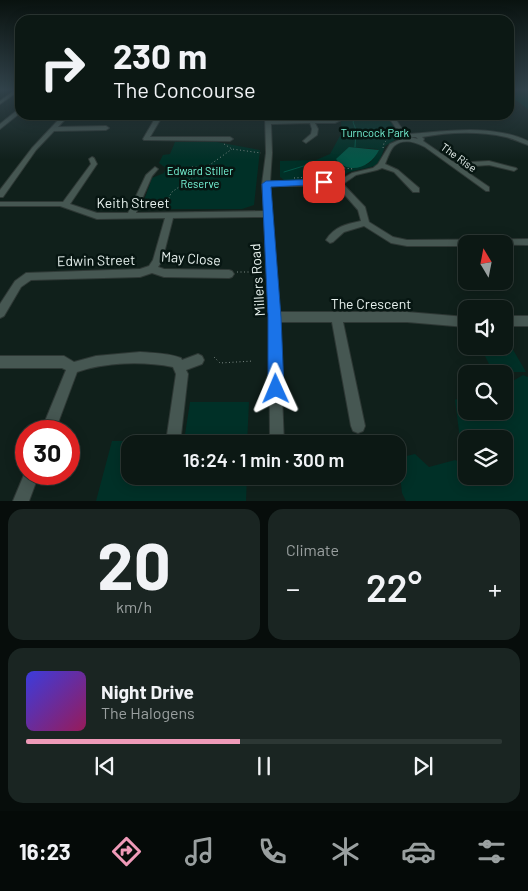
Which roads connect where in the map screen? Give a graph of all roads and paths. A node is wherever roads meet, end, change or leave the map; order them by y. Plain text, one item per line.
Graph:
1 (15, 114) edge
2 (61, 120) edge
3 (157, 120) edge
4 (268, 120) edge
5 (283, 120) edge
6 (337, 120) edge
7 (393, 120) edge
8 (312, 122) junction
9 (0, 127) edge
10 (106, 128) dead end
11 (53, 129) junction
12 (395, 129) dead end
13 (528, 134) edge
14 (407, 137) junction
15 (230, 139) joint
16 (419, 139) junction
17 (521, 139) junction
18 (306, 140) dead end
19 (528, 143) edge
20 (232, 149) junction
21 (261, 153) dead end
22 (380, 154) dead end
23 (92, 159) dead end
24 (381, 165) junction
25 (454, 166) junction
26 (192, 167) dead end
27 (206, 167) junction
28 (155, 170) dead end
29 (356, 170) dead end
30 (514, 170) dead end
31 (291, 180) dead end
32 (266, 184) junction
33 (339, 184) junction
34 (486, 189) dead end
35 (416, 190) dead end
36 (0, 195) edge
37 (0, 204) edge
38 (64, 205) junction
39 (169, 212) junction
40 (268, 214) junction
41 (131, 215) junction
42 (365, 223) junction
43 (330, 240) dead end
44 (528, 242) edge
45 (152, 269) junction
46 (255, 272) dead end
47 (229, 274) joint
48 (0, 313) edge
49 (274, 317) junction
50 (337, 318) junction
51 (458, 321) edge
52 (513, 321) edge
53 (528, 321) edge
54 (214, 357) dead end
55 (198, 360) dead end
56 (253, 361) dead end
57 (0, 362) edge
58 (180, 367) junction
59 (73, 368) junction
60 (52, 420) edge
61 (358, 426) dead end
62 (174, 435) dead end
63 (277, 435) edge
64 (28, 485) edge
65 (21, 501) edge

1 - 9 street
2 - 11 street
3 - 15 street
4 - 32 street, Millers Road
5 - 8 street
6 - 8 street
7 - 14 street
8 - 18 street
10 - 11 street
11 - 36 street
12 - 22 path
13 - 17 street
14 - 16 street
14 - 24 street
15 - 20 path
16 - 17 street
16 - 25 street, The Rise
17 - 19 street
20 - 21 path
20 - 27 path
23 - 38 street
24 - 33 street
24 - 35 street
25 - 30 street
25 - 34 street, The Rise
26 - 27 path
27 - 39 path
28 - 41 street
29 - 31 path
32 - 33 street
32 - 40 street, Millers Road
33 - 42 street
37 - 38 street, Keith Street
38 - 41 street, Keith Street
39 - 40 street, Keith Street
39 - 41 street, Keith Street
39 - 45 street, Edwin Street
40 - 49 street, Millers Road
42 - 43 street
42 - 44 street
45 - 47 street, May Close
45 - 48 street, Edwin Street
46 - 47 path
49 - 50 street, The Crescent
49 - 63 street, Millers Road
50 - 51 street, The Crescent
50 - 61 street
52 - 53 street
54 - 56 path
55 - 58 street
57 - 59 street
58 - 59 street
58 - 62 street
59 - 60 street
64 - 65 street

